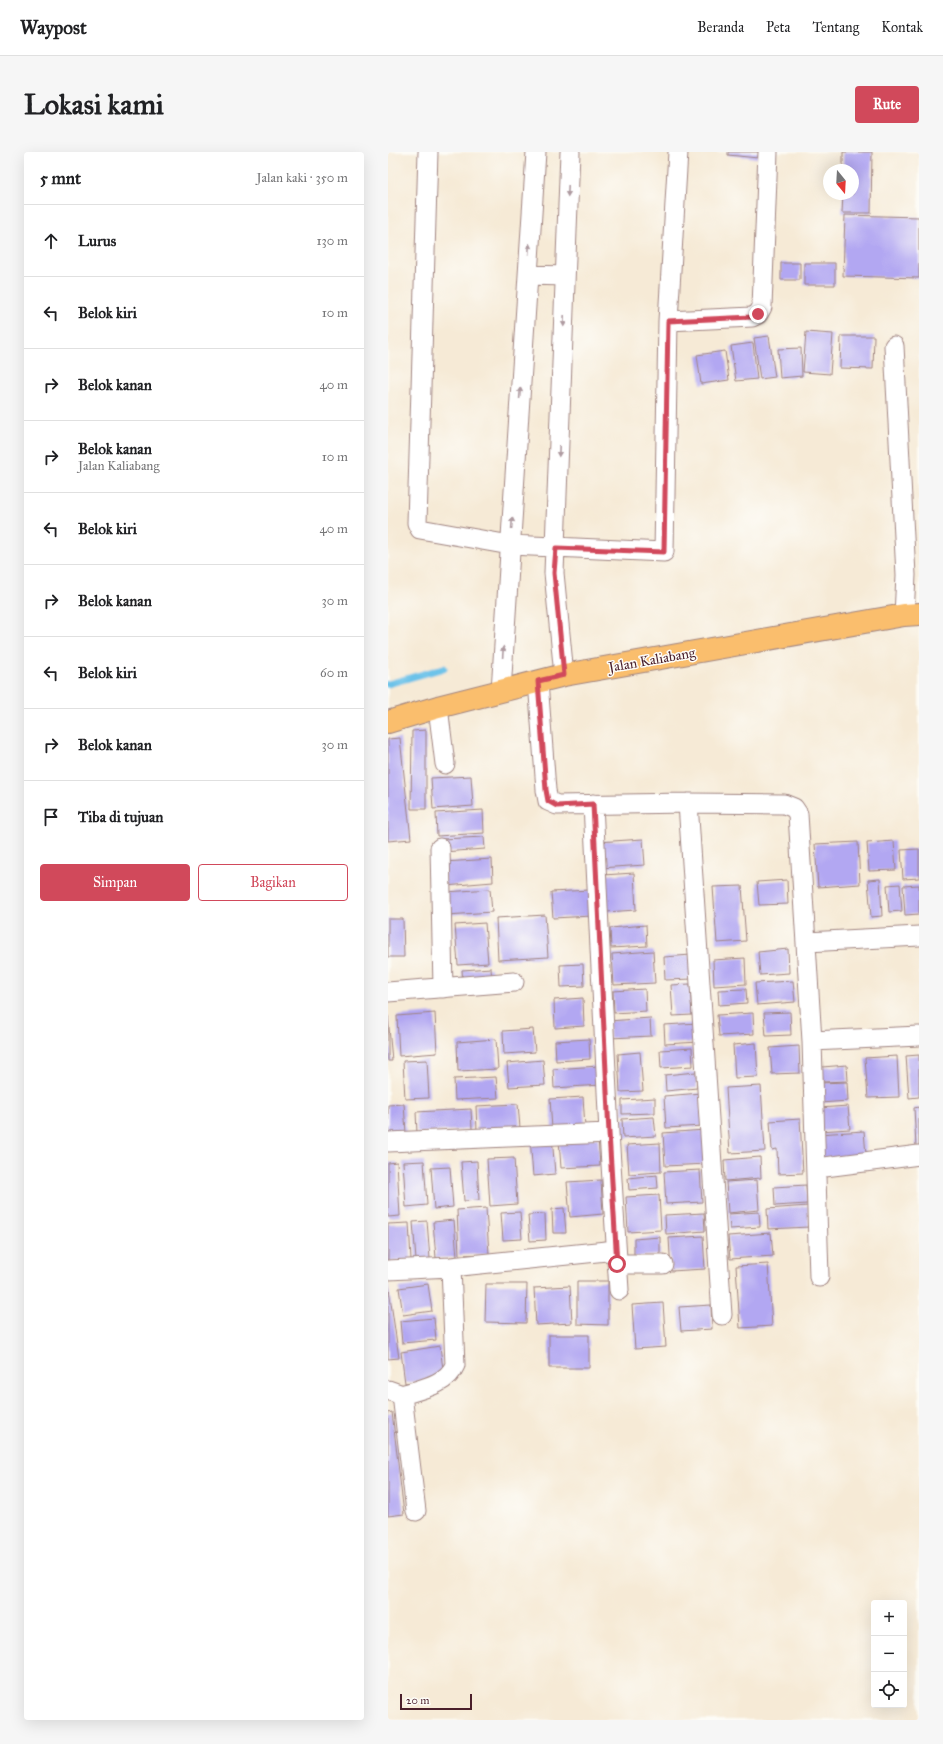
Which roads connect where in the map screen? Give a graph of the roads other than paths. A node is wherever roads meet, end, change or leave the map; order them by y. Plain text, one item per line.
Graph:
1 (428, 152) edge
2 (536, 152) edge
3 (570, 152) edge
4 (678, 152) edge
5 (768, 152) edge
6 (528, 275) junction
7 (565, 276) junction
8 (668, 321) junction
9 (894, 346) dead end
10 (510, 545) junction
11 (556, 548) junction
12 (912, 615) edge
13 (564, 675) junction
14 (538, 681) junction
15 (501, 691) junction
16 (438, 707) junction
17 (388, 722) edge
18 (444, 764) dead end
19 (688, 803) junction
20 (593, 804) junction
21 (440, 848) dead end
22 (919, 936) edge
23 (807, 942) junction
24 (514, 982) dead end
25 (443, 988) junction
26 (388, 992) edge
27 (919, 1036) edge
28 (812, 1041) junction
29 (609, 1133) junction
30 (388, 1142) edge
31 (919, 1155) edge
32 (817, 1168) junction
33 (617, 1257) junction
34 (663, 1264) dead end
35 (451, 1267) junction
36 (388, 1270) edge
37 (819, 1277) dead end
38 (619, 1290) dead end
39 (722, 1315) dead end
40 (395, 1393) edge
41 (416, 1511) dead end

1 - 10 street
6 -> 2 street
3 -> 7 street
4 - 8 street
5 - 8 street
6 - 7 street
10 -> 6 street
7 -> 11 street
8 - 11 street
9 - 12 street
10 - 11 street
15 -> 10 street
11 - 13 street
12 - 13 main road, Jalan Kaliabang
13 - 14 main road, Jalan Kaliabang
14 - 15 main road, Jalan Kaliabang
14 - 20 street
15 - 16 main road, Jalan Kaliabang
16 - 17 main road, Jalan Kaliabang
16 - 18 street
19 - 20 street
19 - 23 street
19 - 39 street
20 - 29 street
21 - 25 street
22 - 23 street
23 - 28 street
24 - 25 street
25 - 26 street
27 - 28 street
28 - 32 street
29 - 30 street
29 - 33 street
31 - 32 street
32 - 37 street
33 - 34 street
33 - 35 street
33 - 38 street
35 - 36 street
35 - 40 street
40 - 41 street

